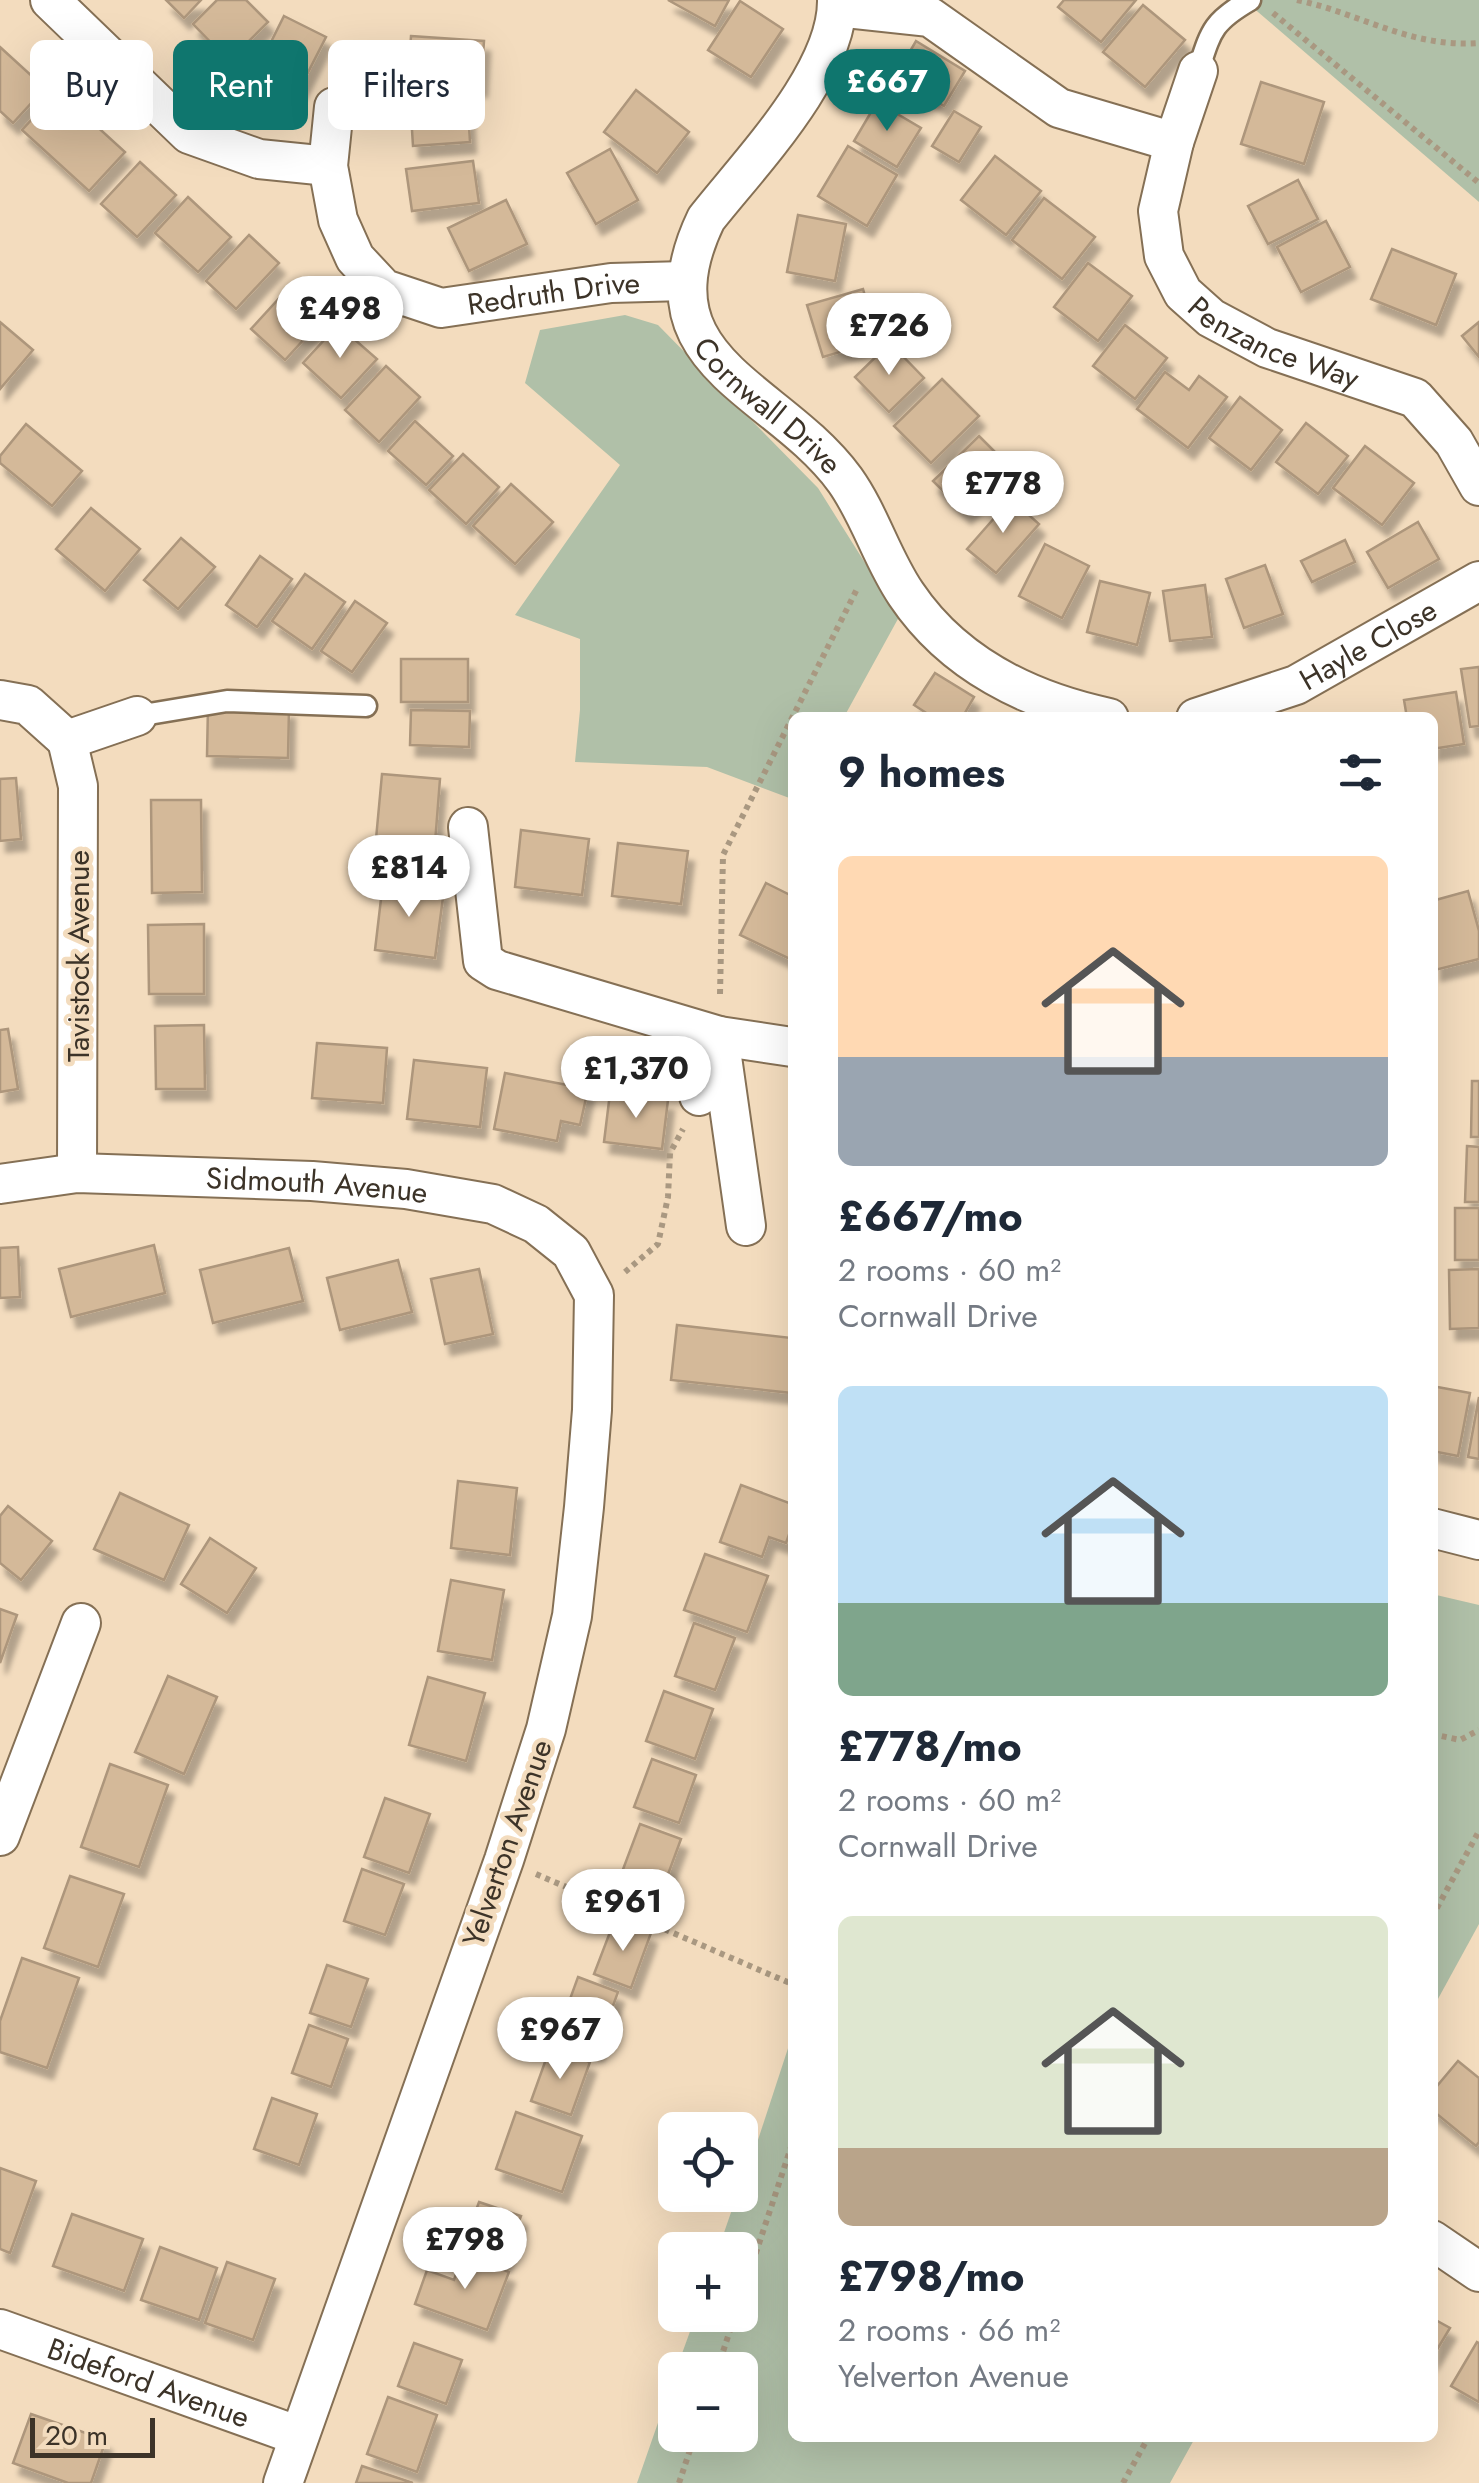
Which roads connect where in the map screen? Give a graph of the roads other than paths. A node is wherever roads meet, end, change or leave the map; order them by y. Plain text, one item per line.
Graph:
1 (50, 0) edge
2 (1250, 0) edge
3 (837, 4) edge
4 (1198, 71) joint
5 (332, 130) edge
6 (1174, 142) junction
7 (328, 166) junction
8 (685, 281) junction
9 (1479, 486) edge
10 (1479, 581) edge
11 (0, 700) edge
12 (366, 706) dead end
13 (1080, 712) edge
14 (1214, 712) edge
15 (137, 716) joint
16 (67, 740) junction
17 (468, 827) dead end
18 (719, 1036) junction
19 (788, 1046) edge
20 (699, 1096) road end
21 (77, 1173) junction
22 (0, 1184) edge
23 (746, 1226) dead end
24 (594, 1295) joint
25 (1438, 1530) edge
26 (1479, 1540) edge
27 (81, 1624) dead end
28 (0, 1836) edge
29 (1438, 2244) edge
30 (1479, 2272) edge
31 (0, 2329) edge
32 (299, 2436) junction
33 (283, 2483) edge

1 - 7 street
2 - 4 lane
3 - 6 street
3 - 8 street, Cornwall Drive
4 - 6 street, Penzance Way
5 - 7 street, Redruth Drive
6 - 9 street, Penzance Way
7 - 8 street, Redruth Drive
8 - 13 street, Cornwall Drive
10 - 14 street, Hayle Close
11 - 16 street
12 - 15 lane
15 - 16 street
16 - 21 street, Tavistock Avenue
17 - 18 street
18 - 19 street
18 - 20 street
18 - 23 street
21 - 22 street, Sidmouth Avenue
21 - 24 street, Sidmouth Avenue
24 - 32 street, Yelverton Avenue
25 - 26 street
27 - 28 street
29 - 30 street
31 - 32 street, Bideford Avenue
32 - 33 street, Yelverton Avenue

